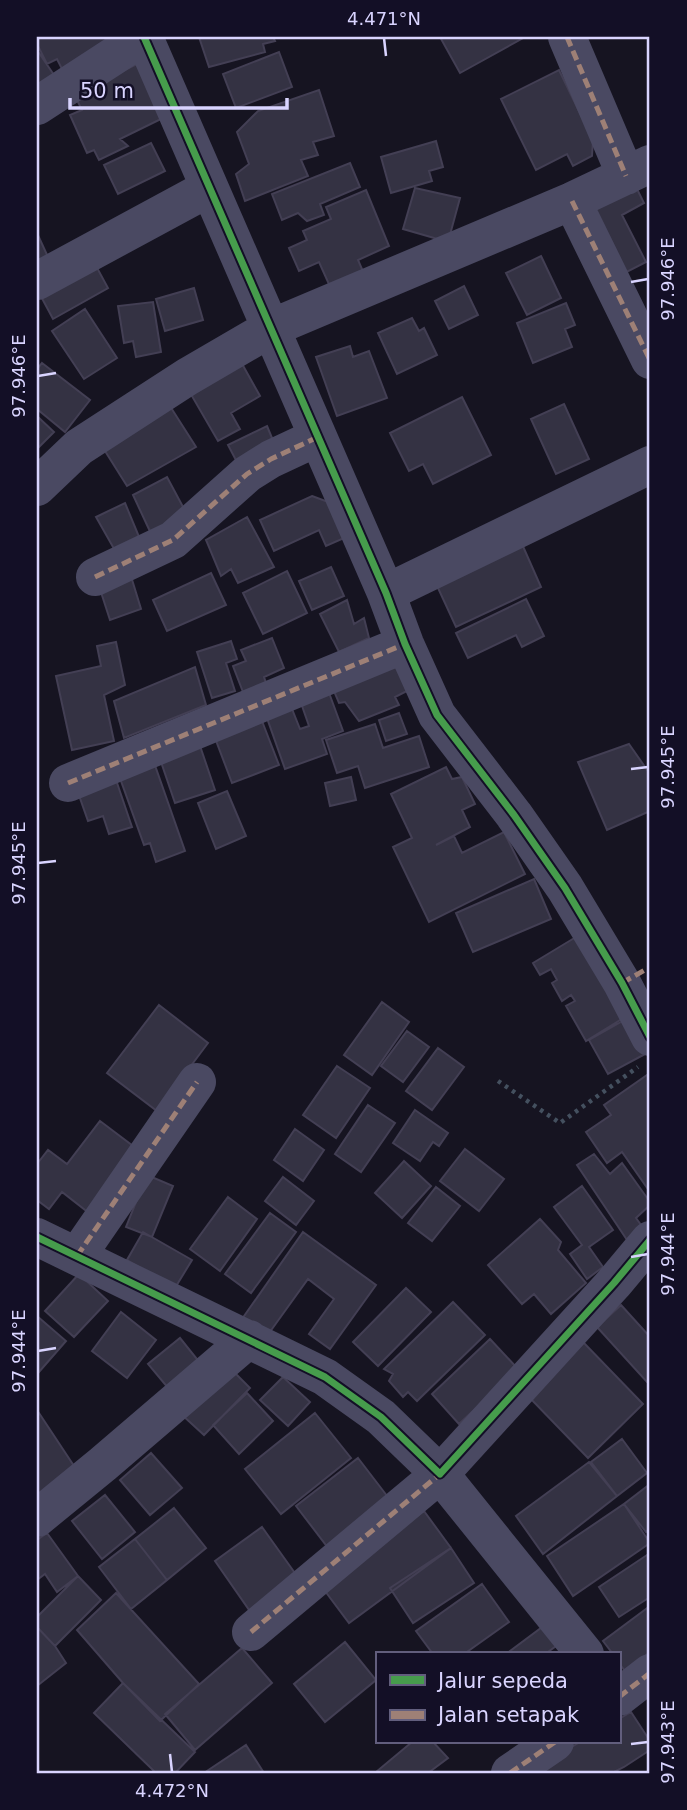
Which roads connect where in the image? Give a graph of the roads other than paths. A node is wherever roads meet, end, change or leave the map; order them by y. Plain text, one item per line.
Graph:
1 (144, 37) edge
2 (567, 37) edge
3 (37, 106) edge
4 (638, 170) edge
5 (209, 188) junction
6 (572, 201) junction
7 (37, 281) edge
8 (271, 328) junction
9 (650, 360) edge
10 (318, 437) junction
11 (650, 465) edge
12 (37, 487) edge
13 (95, 577) dead end
14 (386, 593) junction
15 (405, 645) junction
16 (68, 783) dead end
17 (636, 975) edge
18 (645, 1052) edge
19 (197, 1083) dead end
20 (37, 1237) edge
21 (650, 1240) edge
22 (77, 1256) junction
23 (249, 1339) junction
24 (440, 1474) junction
25 (37, 1518) edge
26 (251, 1632) dead end
27 (583, 1652) edge
28 (650, 1674) edge
29 (620, 1696) edge
30 (552, 1744) edge
31 (510, 1773) edge

1 - 3 street
1 - 5 street
2 - 4 street
4 - 6 street
5 - 7 street
5 - 8 street
6 - 8 street
6 - 9 street
8 - 10 street
8 - 12 street
10 - 13 street
10 - 14 street
11 - 14 street
14 - 15 street
15 - 16 street
15 - 17 street
17 - 18 street
19 - 22 street
20 - 22 street
21 - 24 street
22 - 23 street
23 - 24 street
23 - 25 street
24 - 26 street
24 - 27 street
28 - 29 street
30 - 31 street

